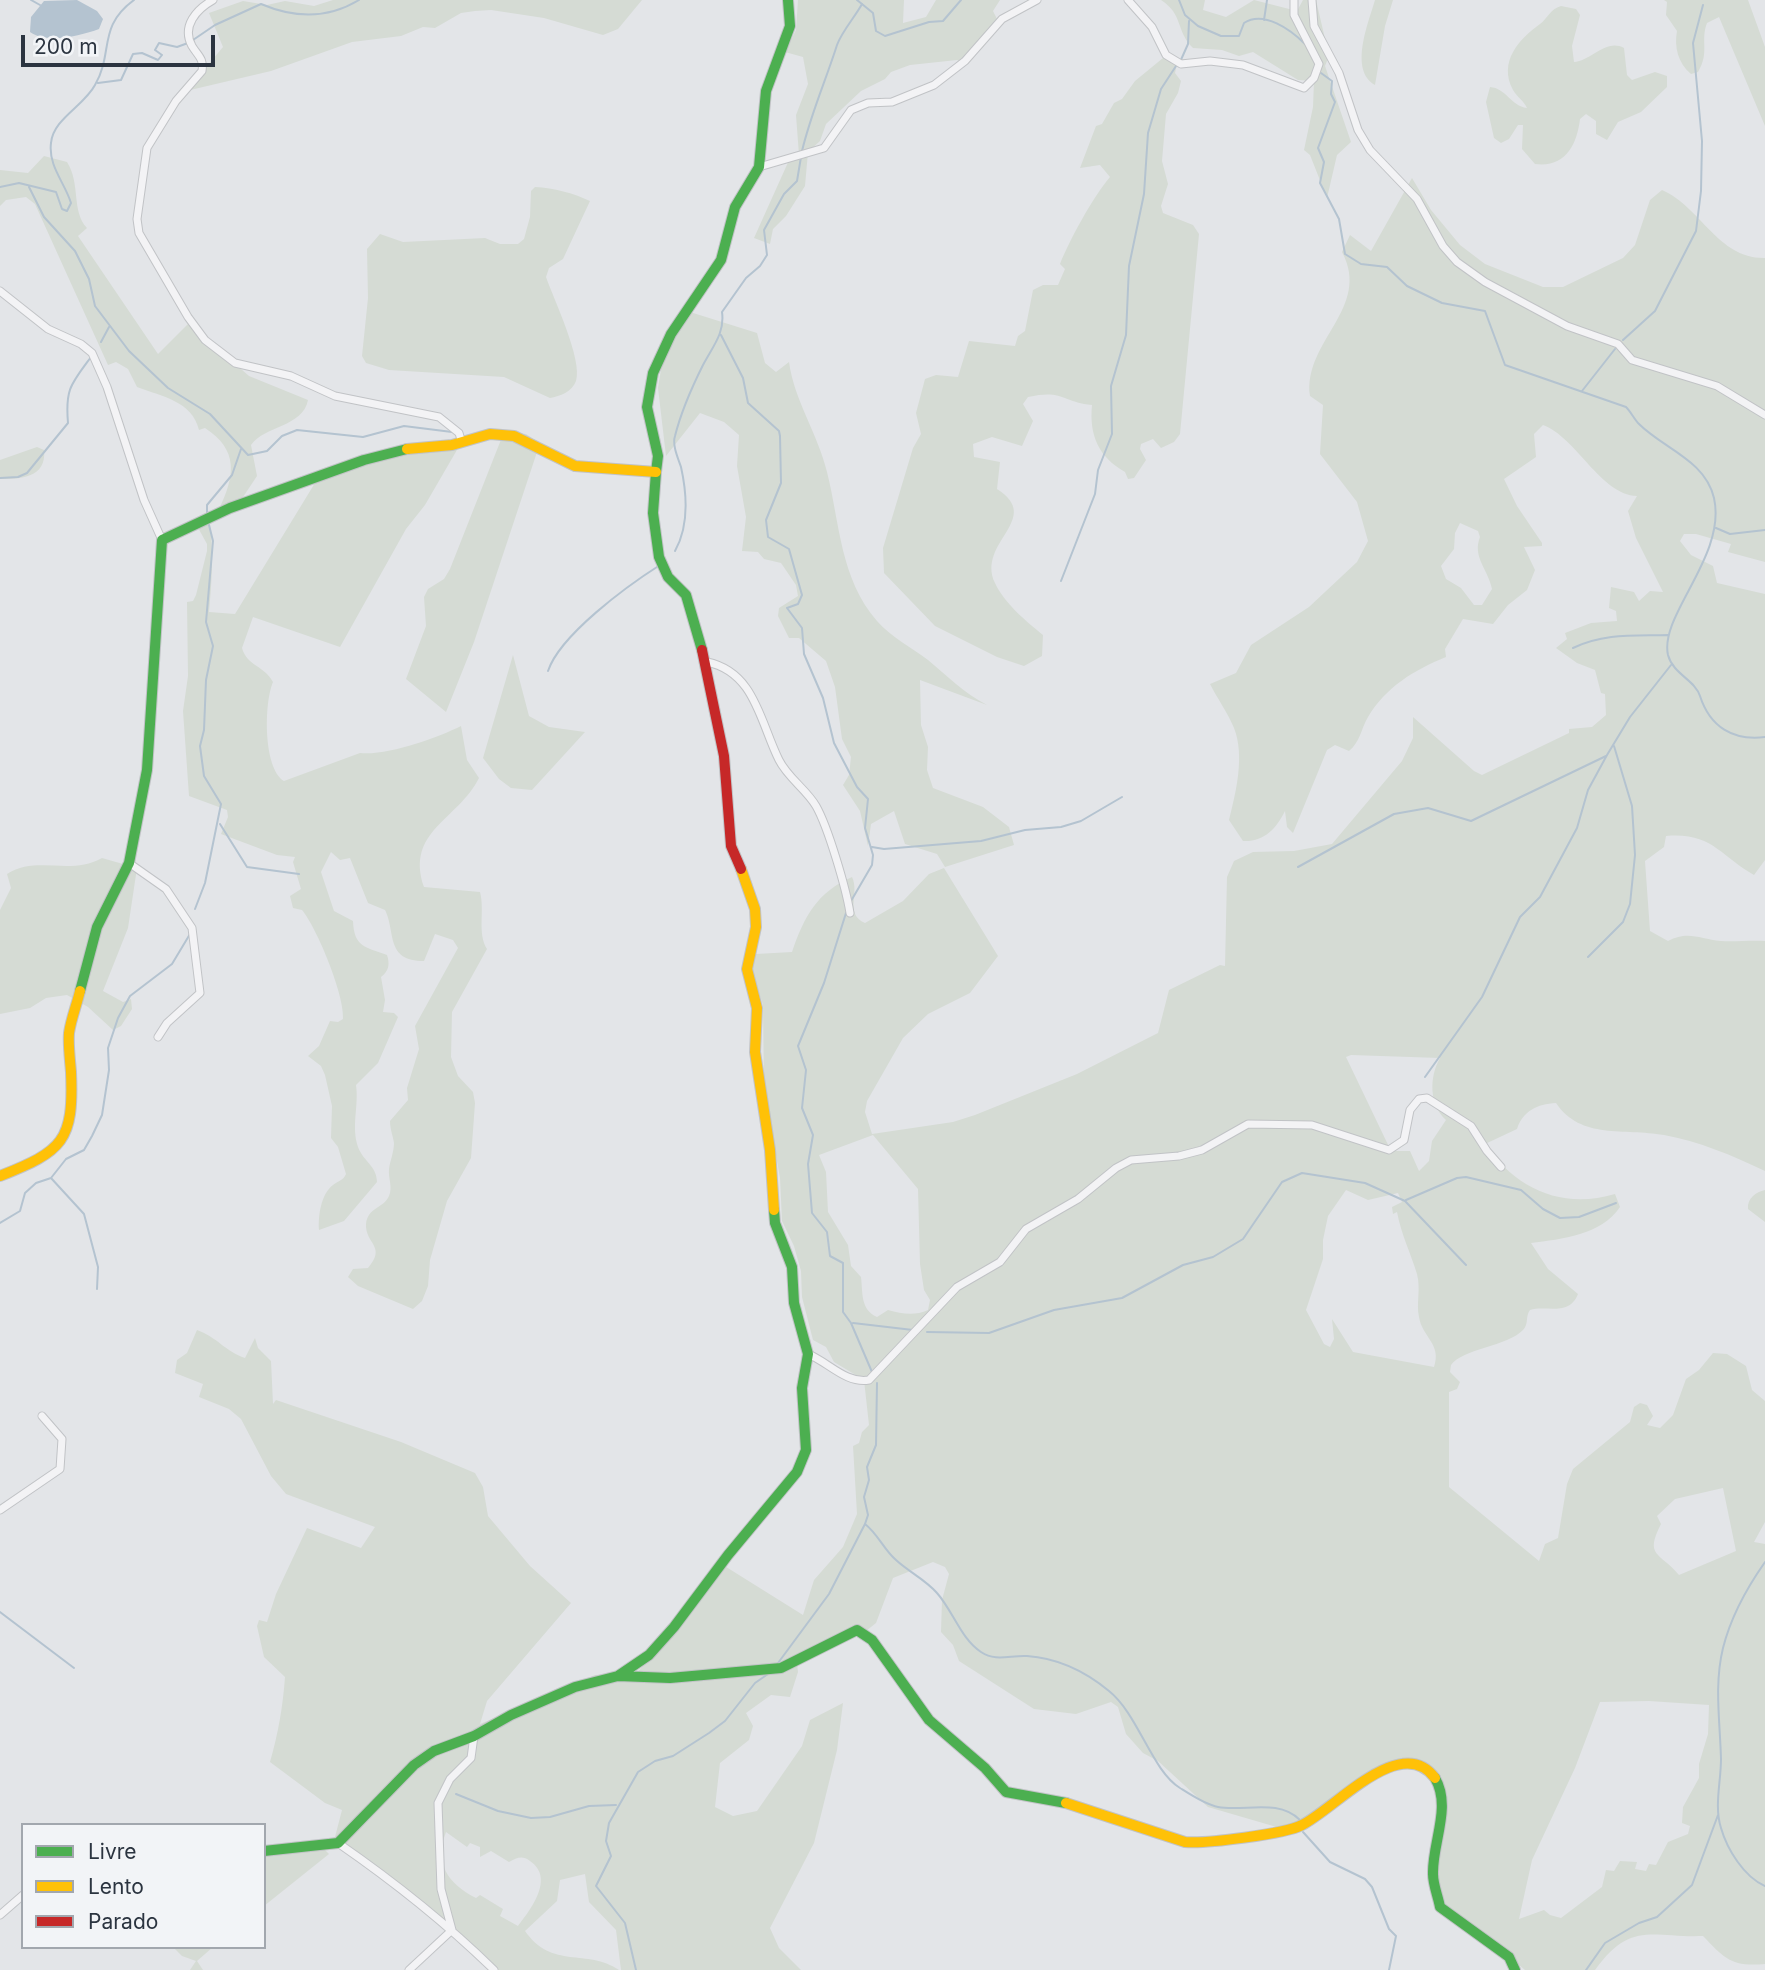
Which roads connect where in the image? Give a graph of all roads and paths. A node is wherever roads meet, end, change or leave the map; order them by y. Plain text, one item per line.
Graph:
1 (213, 0) edge
2 (788, 0) edge
3 (1037, 0) edge
4 (1128, 0) edge
5 (1294, 0) edge
6 (1312, 0) edge
7 (758, 167) junction
8 (0, 291) edge
9 (1765, 415) edge
10 (462, 443) junction
11 (656, 472) junction
12 (162, 540) junction
13 (707, 662) junction
14 (129, 863) junction
15 (850, 913) dead end
16 (158, 1037) dead end
17 (1501, 1167) dead end
18 (0, 1176) edge
19 (807, 1354) junction
20 (42, 1416) dead end
21 (0, 1510) edge
22 (618, 1676) junction
23 (474, 1736) junction
24 (338, 1843) junction
25 (266, 1851) edge
26 (21, 1897) edge
27 (0, 1915) edge
28 (452, 1930) junction
29 (409, 1970) edge
30 (494, 1970) edge
31 (1515, 1970) edge

1 - 10 street
2 - 7 street
3 - 7 street
4 - 5 street
6 - 9 street
7 - 11 street
8 - 12 street
10 - 11 street
10 - 12 street
11 - 13 street
12 - 14 street
13 - 15 street
13 - 19 street
14 - 16 street
14 - 18 street
17 - 19 street
19 - 22 street
20 - 21 street
22 - 23 street
22 - 31 street
23 - 24 street
23 - 28 street
24 - 25 street
24 - 28 street
26 - 27 street
28 - 29 street
28 - 30 street

